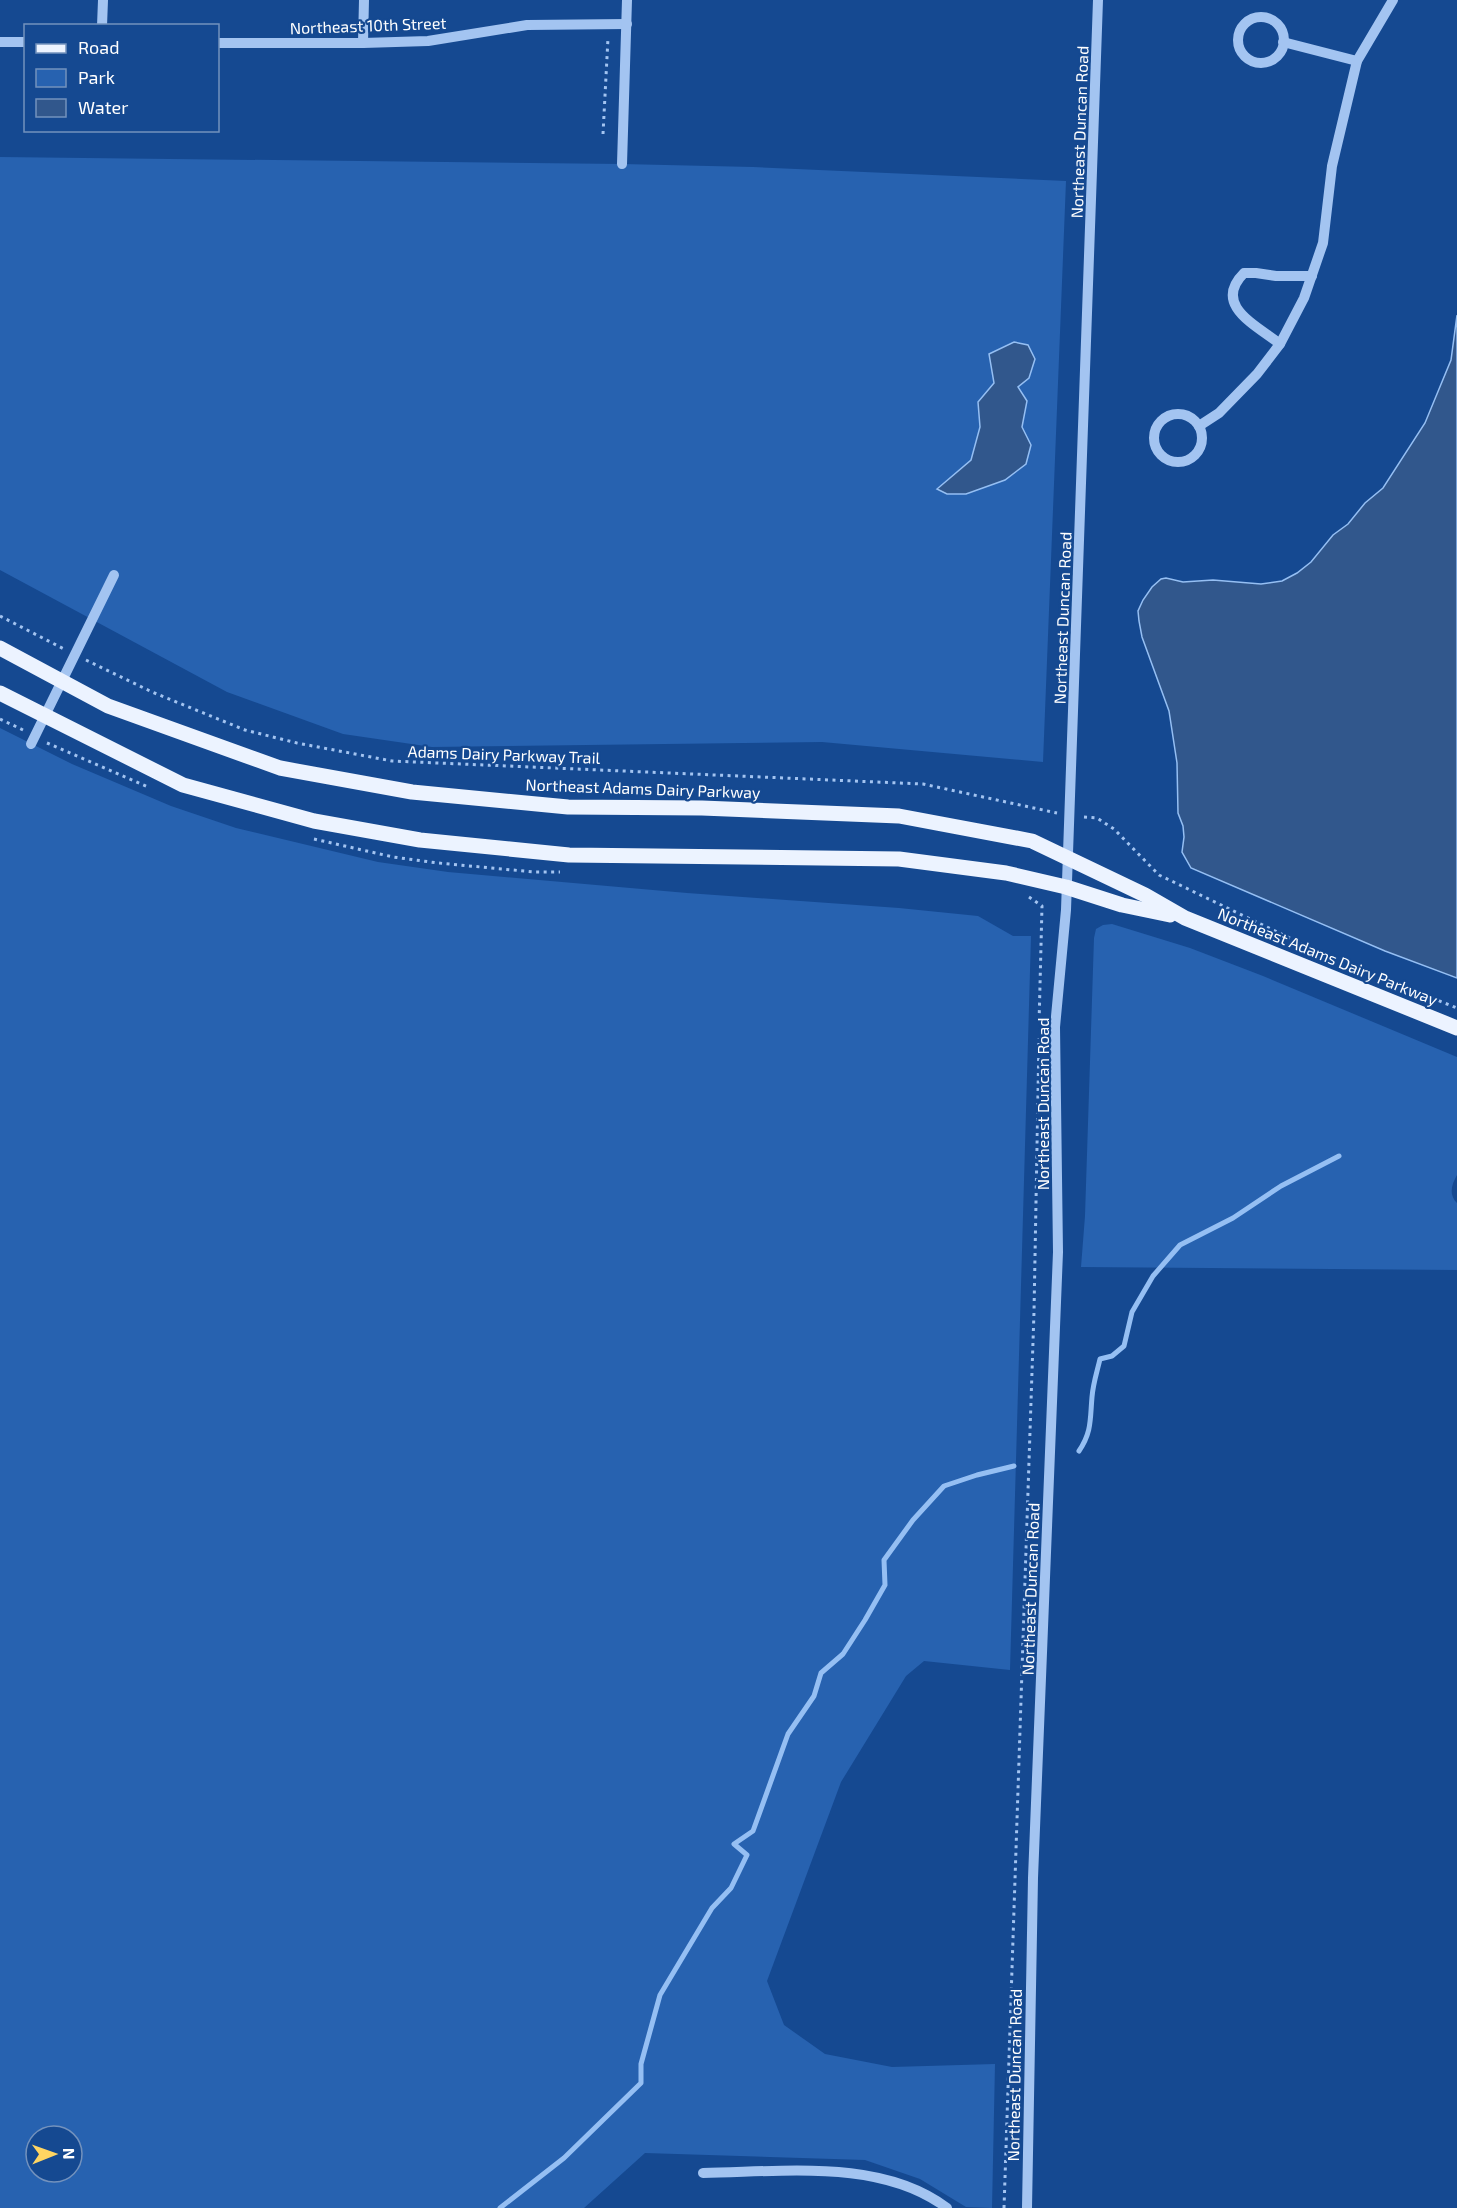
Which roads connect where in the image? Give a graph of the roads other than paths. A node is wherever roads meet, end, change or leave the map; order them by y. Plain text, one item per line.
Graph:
1 (103, 0) edge
2 (364, 0) edge
3 (627, 0) edge
4 (1098, 0) edge
5 (1393, 0) edge
6 (102, 24) edge
7 (627, 24) junction
8 (0, 42) edge
9 (24, 42) edge
10 (1283, 42) junction
11 (219, 43) edge
12 (363, 43) junction
13 (1357, 61) junction
14 (622, 164) dead end
15 (1312, 276) junction
16 (1280, 344) junction
17 (1199, 426) junction
18 (114, 575) dead end
19 (0, 648) edge
20 (62, 681) junction
21 (0, 693) edge
22 (45, 715) junction
23 (31, 744) dead end
24 (1067, 858) junction
25 (1066, 887) junction
26 (1185, 918) junction
27 (1457, 1028) edge
28 (703, 2173) dead end
29 (947, 2208) edge
30 (1026, 2208) edge

1 - 6 street
2 - 12 street
3 - 7 street
4 - 24 street, Northeast Duncan Road
5 - 13 street
7 - 12 street, Northeast 10th Street
7 - 14 street
8 - 9 street
10 - 10 street
10 - 13 street
11 - 12 street, Northeast 10th Street
13 - 15 street
15 - 16 street
15 - 16 street
16 - 17 street
17 - 17 street
18 - 20 street
19 - 20 main road, Northeast Adams Dairy Parkway
20 - 22 street
20 - 24 main road, Northeast Adams Dairy Parkway
21 - 22 main road, Northeast Adams Dairy Parkway
22 - 23 street
22 - 25 main road, Northeast Adams Dairy Parkway
24 - 25 street, Northeast Duncan Road
24 - 26 main road, Northeast Adams Dairy Parkway
25 - 26 main road, Northeast Adams Dairy Parkway
25 - 30 street, Northeast Duncan Road
26 - 27 main road, Northeast Adams Dairy Parkway
28 - 29 street

